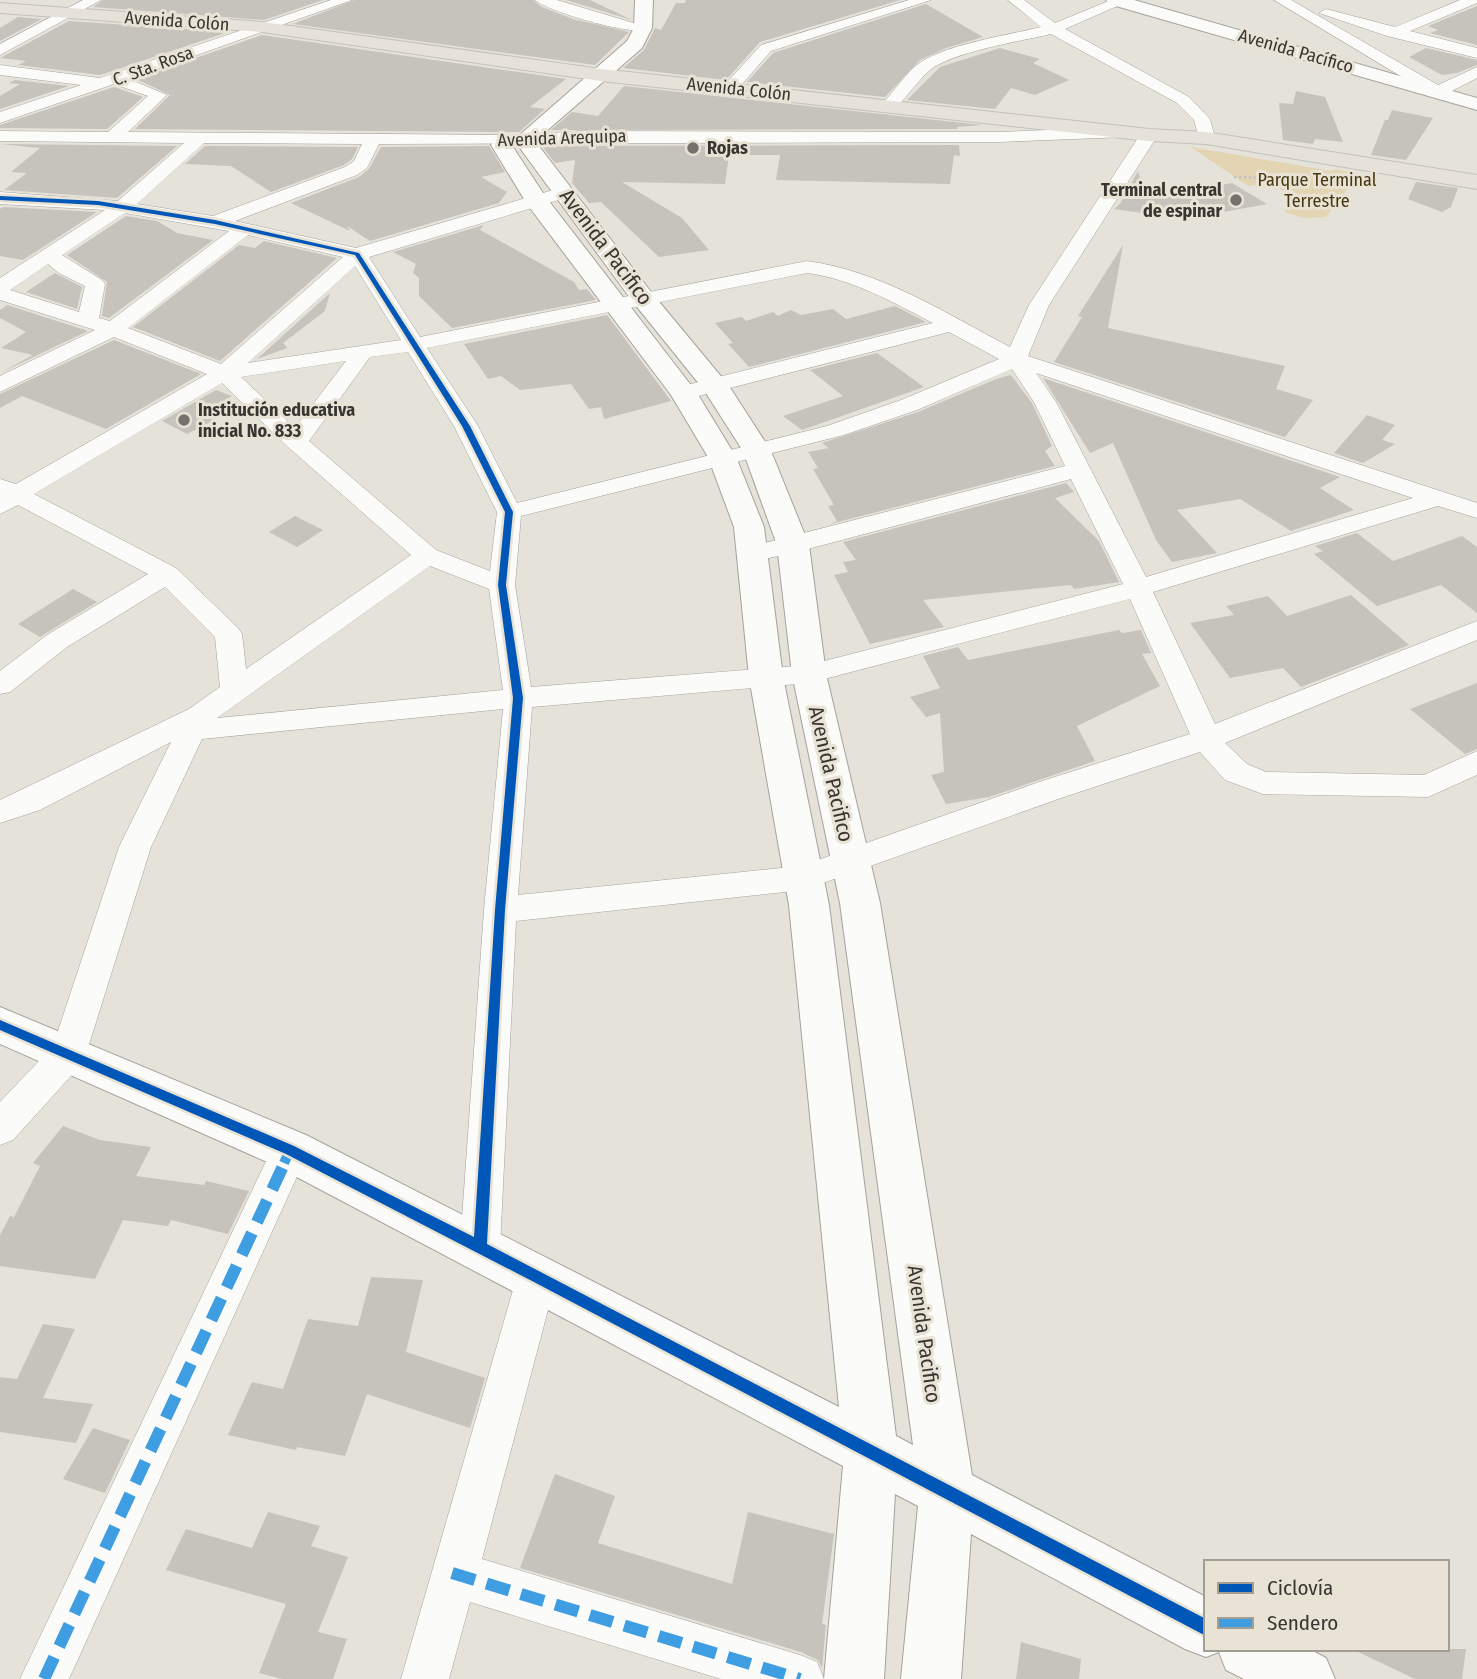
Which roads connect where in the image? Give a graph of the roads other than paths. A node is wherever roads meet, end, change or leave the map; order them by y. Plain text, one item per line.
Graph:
1 (94, 0) edge
2 (345, 0) edge
3 (542, 0) edge
4 (622, 0) edge
5 (644, 0) edge
6 (924, 0) edge
7 (1015, 0) edge
8 (1120, 0) edge
9 (1472, 0) edge
10 (1292, 2) edge
11 (0, 8) edge
12 (69, 13) junction
13 (620, 25) junction
14 (262, 27) junction
15 (643, 29) junction
16 (1054, 29) junction
17 (1399, 30) junction
18 (1361, 45) junction
19 (0, 50) edge
20 (1477, 53) edge
21 (0, 70) edge
22 (1477, 72) edge
23 (590, 73) junction
24 (111, 82) junction
25 (730, 88) junction
26 (1438, 92) junction
27 (1477, 104) edge
28 (890, 105) junction
29 (0, 118) edge
30 (1125, 132) junction
31 (1149, 135) junction
32 (0, 136) edge
33 (113, 136) junction
34 (1206, 138) junction
35 (197, 140) junction
36 (372, 140) junction
37 (499, 140) junction
38 (524, 140) junction
39 (1477, 182) edge
40 (566, 192) junction
41 (0, 198) edge
42 (535, 199) junction
43 (122, 207) junction
44 (215, 222) junction
45 (244, 229) junction
46 (357, 254) junction
47 (50, 255) junction
48 (0, 287) edge
49 (0, 293) edge
50 (629, 300) junction
51 (150, 301) junction
52 (89, 313) junction
53 (950, 326) junction
54 (113, 329) junction
55 (416, 344) junction
56 (362, 352) junction
57 (1016, 359) junction
58 (224, 373) junction
59 (0, 385) edge
60 (699, 389) junction
61 (330, 395) junction
62 (263, 410) junction
63 (296, 442) junction
64 (739, 454) junction
65 (1078, 470) junction
66 (5, 495) edge
67 (1440, 498) junction
68 (509, 512) junction
69 (1477, 512) edge
70 (774, 549) junction
71 (427, 556) junction
72 (167, 574) junction
73 (502, 585) junction
74 (1138, 588) junction
75 (1477, 630) edge
76 (809, 674) junction
77 (766, 677) junction
78 (0, 685) edge
79 (235, 690) junction
80 (518, 698) junction
81 (196, 723) junction
82 (1207, 739) junction
83 (1477, 762) edge
84 (0, 812) edge
85 (850, 859) junction
86 (803, 878) junction
87 (499, 910) junction
88 (0, 1025) edge
89 (68, 1054) junction
90 (0, 1128) edge
91 (290, 1150) junction
92 (480, 1247) junction
93 (537, 1276) junction
94 (871, 1453) junction
95 (947, 1493) junction
96 (452, 1573) junction
97 (1204, 1627) edge
98 (1251, 1651) edge
99 (44, 1679) edge
100 (425, 1679) edge
101 (800, 1679) edge
102 (854, 1679) edge
103 (931, 1679) edge
104 (1304, 1679) edge

1 - 12 street
2 - 14 street, C. Sta. Rosa
3 - 13 street
4 - 13 main road
5 - 15 main road
6 - 25 street
7 - 16 street
8 - 16 street
8 - 26 main road, Avenida Pacífico
9 - 17 street
10 - 17 street
10 - 18 street
11 - 12 main road, Avenida Colón
12 - 14 main road, Avenida Colón
12 - 19 street
13 - 15 street
13 - 23 main road
14 - 23 main road, Avenida Colón
14 - 24 street, C. Sta. Rosa
15 - 23 main road
16 - 28 street
16 - 34 street
17 - 18 street
17 - 20 street
18 - 26 street
21 - 24 street
22 - 26 street
23 - 25 main road, Avenida Colón
23 - 37 main road
23 - 38 main road
24 - 29 street, C. Sta. Rosa
24 - 33 street
25 - 28 main road, Avenida Colón
26 - 27 main road, Avenida Pacífico
28 - 30 main road, Avenida Colón
30 - 31 main road, Avenida Colón
30 - 38 street, Avenida Arequipa
31 - 34 main road, Avenida Colón
31 - 57 street
32 - 33 street, Avenida Arequipa
33 - 35 street, Avenida Arequipa
34 - 39 main road, Avenida Colón
35 - 36 street, Avenida Arequipa
35 - 43 street
36 - 37 street, Avenida Arequipa
36 - 44 street
37 - 38 street, Avenida Arequipa
37 - 42 main road, Avenida Pacifico
38 - 40 main road, Avenida Pacifico
40 - 42 street
40 - 50 main road, Avenida Pacifico
41 - 43 street
42 - 46 street
42 - 50 main road, Avenida Pacifico
43 - 44 street
43 - 47 street
44 - 45 street
45 - 46 street
45 - 51 street
46 - 55 street
46 - 58 street
47 - 48 street
47 - 52 street
49 - 52 street
50 - 53 street
50 - 55 street
50 - 60 main road, Avenida Pacifico
51 - 52 street
51 - 54 street
52 - 54 street
53 - 57 street
53 - 60 street
54 - 58 street
54 - 59 street
55 - 56 street
55 - 68 street
56 - 58 street
56 - 61 street
57 - 64 street
57 - 65 street
57 - 67 street
58 - 62 street
58 - 66 street
60 - 64 main road, Avenida Pacifico
61 - 62 street
61 - 63 street
62 - 63 street
63 - 71 street
64 - 68 street
64 - 70 main road, Avenida Pacifico
65 - 70 street
65 - 74 street
66 - 72 street
67 - 69 street
67 - 74 street
68 - 73 street
70 - 76 main road, Avenida Pacifico
70 - 77 main road, Avenida Pacifico
71 - 73 street
71 - 79 street
72 - 78 street
72 - 79 street
73 - 80 street
74 - 76 street
74 - 82 street
75 - 82 street
76 - 77 street
76 - 85 main road, Avenida Pacifico
77 - 80 street
77 - 86 main road, Avenida Pacifico
79 - 81 street
80 - 81 street
80 - 87 street
81 - 84 street
81 - 89 street
82 - 83 street
82 - 85 street
85 - 86 street
85 - 95 main road, Avenida Pacifico
86 - 87 street
86 - 94 main road, Avenida Pacifico
87 - 92 street
88 - 89 main road
89 - 90 street
89 - 91 main road
91 - 92 main road
91 - 99 street
92 - 93 main road
93 - 94 main road
93 - 96 street
94 - 95 main road
94 - 102 main road, Avenida Pacifico
95 - 97 main road
95 - 103 main road, Avenida Pacifico
96 - 100 street
96 - 101 street
98 - 104 main road

